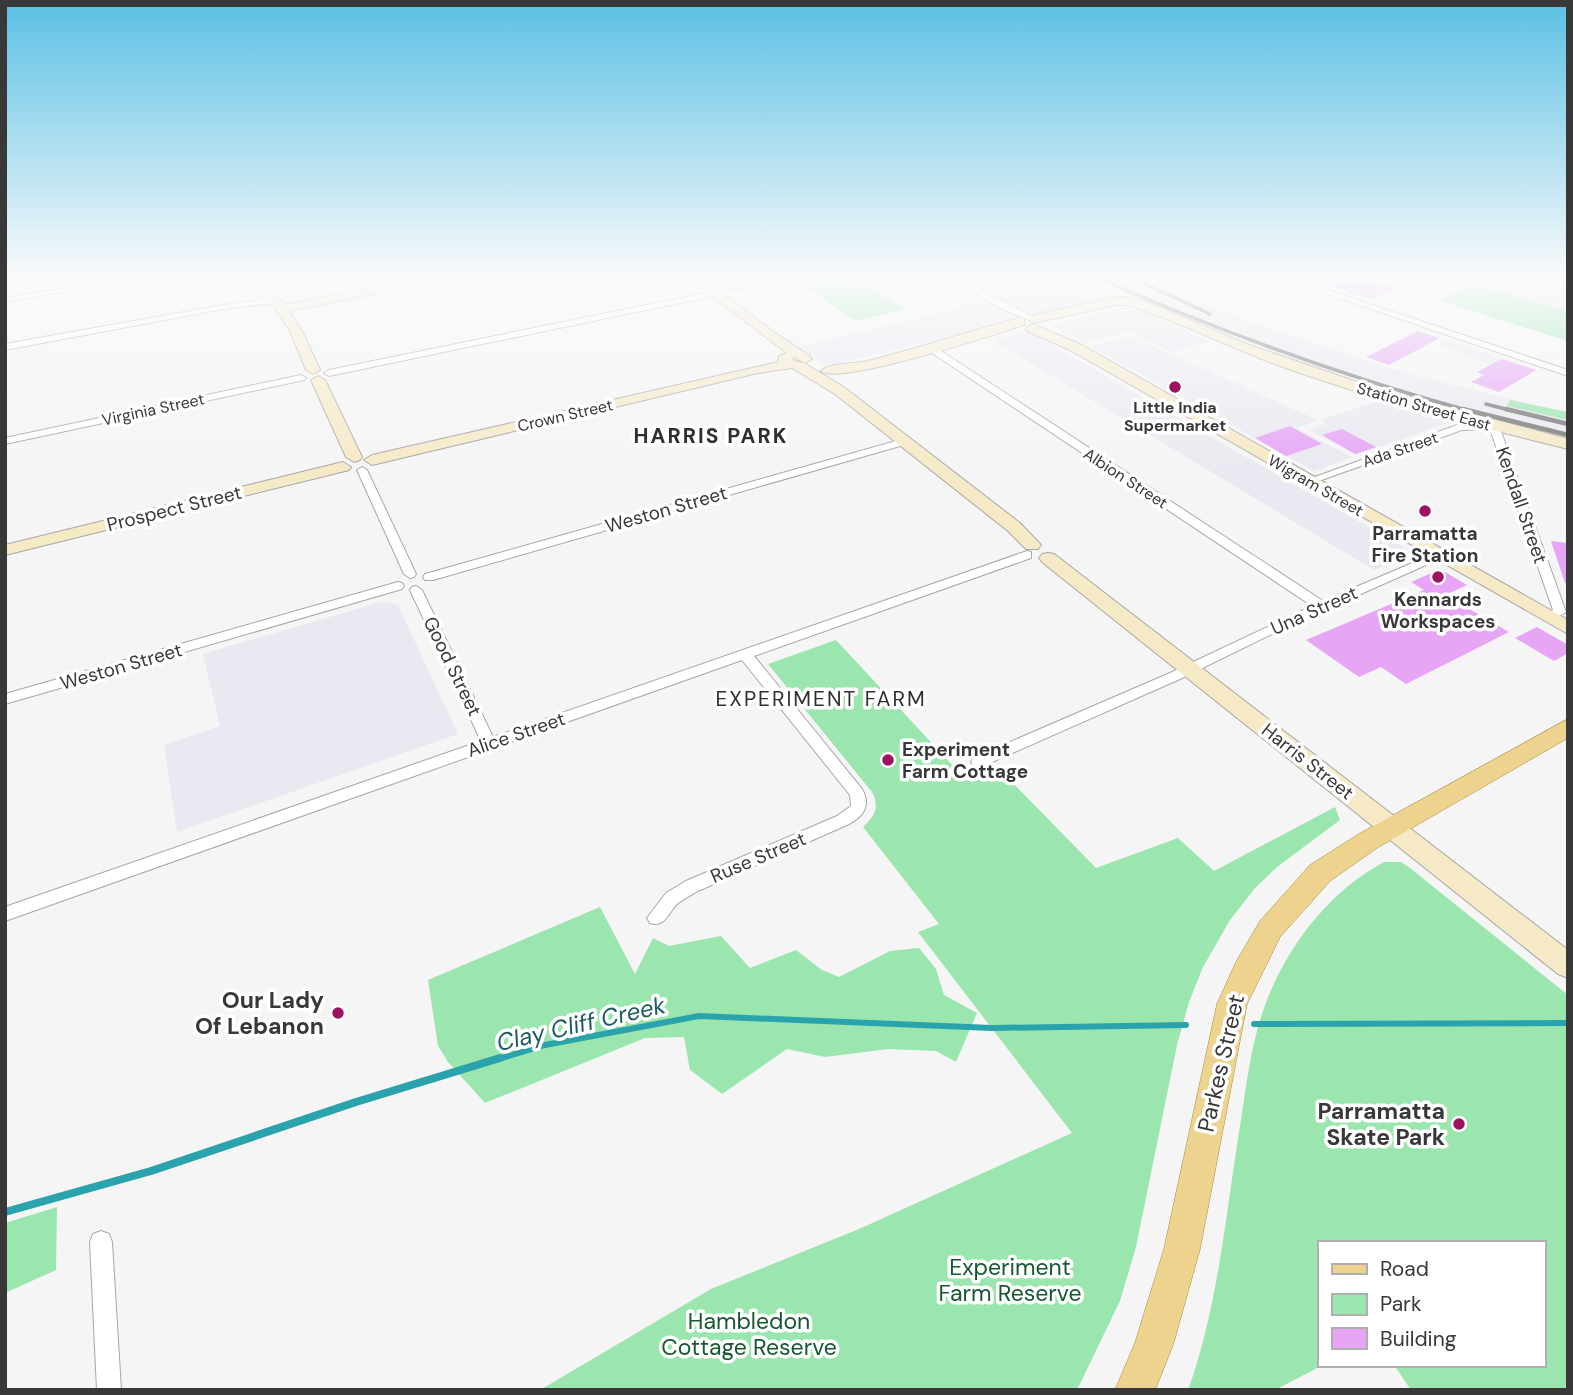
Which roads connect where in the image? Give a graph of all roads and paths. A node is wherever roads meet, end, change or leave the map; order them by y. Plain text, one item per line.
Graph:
1 (43, 340) edge
2 (300, 340) edge
3 (485, 340) edge
4 (773, 340) edge
5 (964, 340) edge
6 (1062, 340) edge
7 (1224, 340) edge
8 (1470, 340) edge
9 (5, 347) edge
10 (932, 349) junction
11 (791, 359) junction
12 (1568, 373) edge
13 (315, 375) junction
14 (830, 379) junction
15 (1494, 426) junction
16 (5, 441) edge
17 (903, 442) junction
18 (1568, 444) edge
19 (358, 463) junction
20 (1309, 481) junction
21 (5, 550) edge
22 (1030, 550) junction
23 (1440, 556) junction
24 (410, 574) junction
25 (429, 577) junction
26 (398, 586) junction
27 (416, 590) junction
28 (1321, 606) junction
29 (1548, 617) junction
30 (1568, 628) edge
31 (745, 654) junction
32 (1189, 668) junction
33 (5, 699) edge
34 (1568, 727) edge
35 (489, 743) junction
36 (978, 762) dead end
37 (1392, 827) junction
38 (5, 914) edge
39 (656, 918) dead end
40 (1568, 966) edge
41 (102, 1242) dead end
42 (109, 1390) edge
43 (1135, 1390) edge

1 - 9 street
2 - 13 street
3 - 13 street, Virginia Street
4 - 11 street
5 - 10 street
6 - 20 street, Wigram Street
7 - 15 street, Station Street East
8 - 12 street
10 - 14 street
10 - 28 street, Albion Street
11 - 14 street
11 - 19 street, Crown Street
13 - 16 street, Virginia Street
13 - 19 street
14 - 17 street
15 - 18 street, Station Street East
15 - 20 street, Ada Street
15 - 29 street, Kendall Street
17 - 22 street
17 - 25 street, Weston Street
19 - 21 street, Prospect Street
19 - 24 street
20 - 23 street, Wigram Street
22 - 31 street, Alice Street
22 - 32 street, Harris Street
23 - 28 street, Una Street
23 - 29 street, Wigram Street
24 - 25 street
24 - 26 street
25 - 27 street
26 - 27 street
26 - 33 street, Weston Street
27 - 35 street, Good Street
28 - 32 street, Una Street
29 - 30 street, Wigram Street
31 - 35 street, Alice Street
31 - 39 street, Ruse Street
32 - 36 street
32 - 37 street, Harris Street
34 - 37 main road, Parkes Street
35 - 38 street, Alice Street
37 - 40 street, Harris Street
37 - 43 main road, Parkes Street
41 - 42 street

